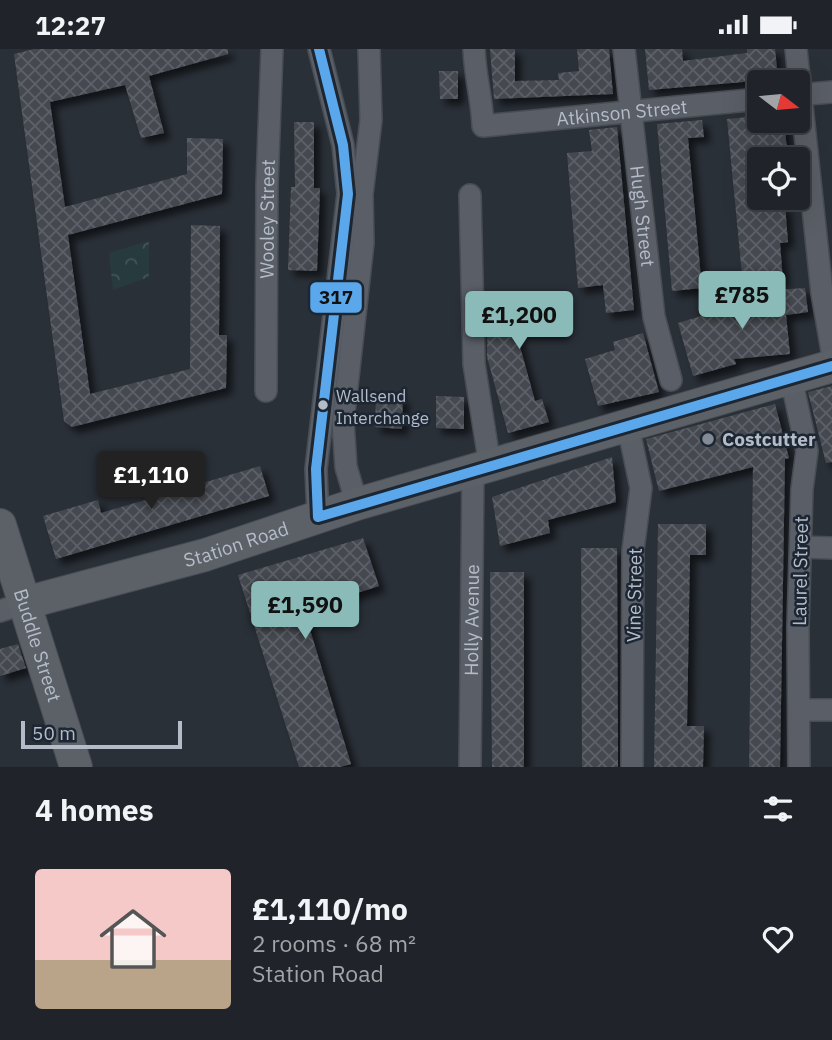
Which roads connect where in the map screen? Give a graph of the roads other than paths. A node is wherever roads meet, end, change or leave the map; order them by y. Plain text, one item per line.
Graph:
1 (272, 49) edge
2 (319, 49) edge
3 (369, 49) edge
4 (474, 49) edge
5 (624, 49) edge
6 (796, 49) edge
7 (797, 70) edge
8 (832, 92) edge
9 (810, 94) edge
10 (747, 100) edge
11 (631, 111) junction
12 (803, 133) edge
13 (470, 195) dead end
14 (832, 351) edge
15 (832, 366) edge
16 (790, 378) junction
17 (671, 380) dead end
18 (266, 391) dead end
19 (628, 426) junction
20 (482, 469) junction
21 (357, 504) junction
22 (318, 517) junction
23 (0, 525) edge
24 (801, 547) junction
25 (832, 548) edge
26 (12, 607) edge
27 (799, 710) junction
28 (832, 710) edge
29 (76, 767) edge
30 (470, 767) edge
31 (632, 767) edge
32 (799, 767) edge

1 - 18 street, Wooley Street
2 - 22 street
3 - 21 street
4 - 11 street, Atkinson Street
5 - 11 street, Hugh Street
6 - 7 street
8 - 9 street
10 - 11 street, Atkinson Street
11 - 17 street, Hugh Street
12 - 14 street
13 - 20 street, Holly Avenue
15 - 16 main road, Station Road
16 - 19 main road, Station Road
16 - 24 street, Laurel Street
19 - 20 main road, Station Road
19 - 31 street, Vine Street
20 - 21 main road, Station Road
20 - 30 street, Holly Avenue
21 - 22 main road, Station Road
22 - 26 main road, Station Road
23 - 26 main road, Buddle Street
24 - 25 street
24 - 27 street, Laurel Street
26 - 29 main road, Buddle Street
27 - 28 street
27 - 32 street, Laurel Street

